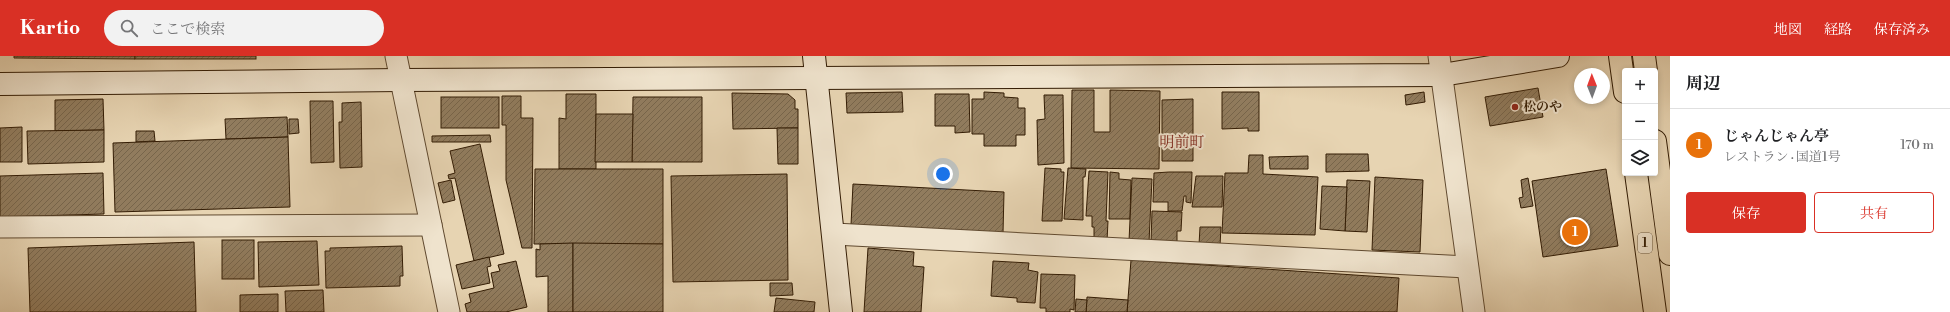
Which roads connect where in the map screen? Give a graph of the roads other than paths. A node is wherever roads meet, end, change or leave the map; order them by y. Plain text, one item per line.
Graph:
1 (396, 56) edge
2 (1558, 56) edge
3 (1620, 56) edge
4 (1644, 56) edge
5 (1440, 65) edge
6 (815, 67) edge
7 (1646, 68) edge
8 (1622, 70) edge
9 (401, 80) junction
10 (0, 84) edge
11 (1658, 164) edge
12 (1636, 176) edge
13 (431, 225) junction
14 (0, 227) edge
15 (834, 234) junction
16 (1670, 254) edge
17 (1467, 267) junction
18 (1656, 308) edge
19 (449, 312) edge
20 (841, 312) edge
21 (1474, 312) edge

1 - 9 street
2 - 5 street
3 - 8 highway
4 - 7 highway
5 - 6 street
5 - 17 street
6 - 9 street
6 - 15 street
9 - 10 street
9 - 13 street
11 - 16 highway
12 - 18 highway, 1
13 - 14 street
13 - 19 street
15 - 17 street
15 - 20 street
17 - 21 street

